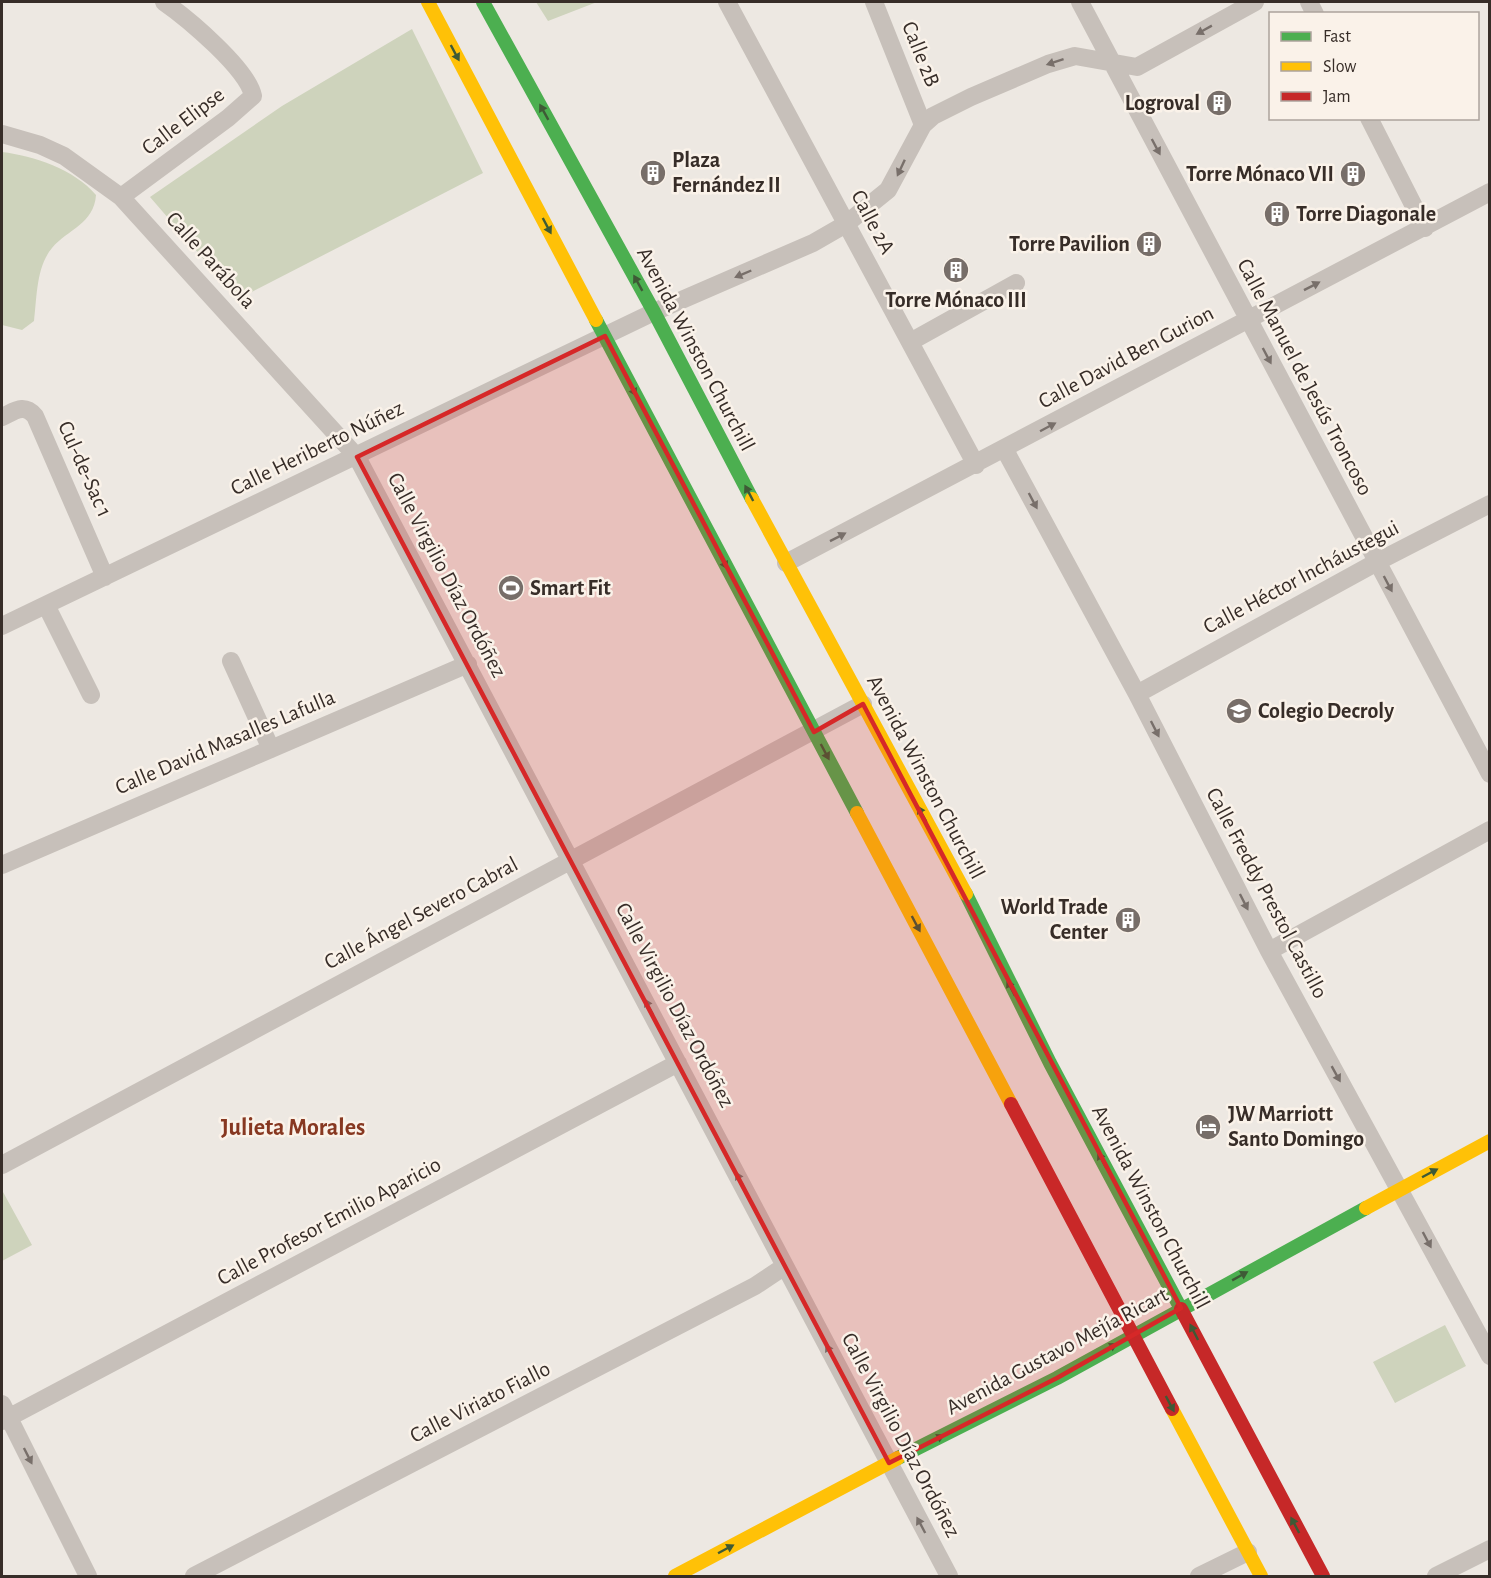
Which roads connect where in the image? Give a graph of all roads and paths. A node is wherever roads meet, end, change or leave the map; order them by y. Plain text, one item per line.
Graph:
1 (164, 2) edge
2 (428, 2) edge
3 (483, 2) edge
4 (727, 2) edge
5 (874, 2) edge
6 (1080, 2) edge
7 (1255, 2) edge
8 (1112, 64) junction
9 (1370, 120) edge
10 (923, 125) junction
11 (2, 134) edge
12 (1490, 192) edge
13 (121, 197) junction
14 (846, 224) junction
15 (1425, 228) junction
16 (1016, 283) dead end
17 (654, 312) junction
18 (1247, 319) junction
19 (605, 336) junction
20 (910, 342) junction
21 (2, 417) edge
22 (1005, 450) junction
23 (357, 457) junction
24 (976, 465) junction
25 (1490, 504) edge
26 (1377, 562) junction
27 (786, 563) junction
28 (105, 577) junction
29 (46, 605) junction
30 (2, 626) edge
31 (231, 661) dead end
32 (468, 664) junction
33 (1137, 694) junction
34 (91, 695) dead end
35 (863, 704) junction
36 (814, 732) junction
37 (270, 749) junction
38 (1490, 774) edge
39 (1490, 830) edge
40 (571, 860) junction
41 (2, 865) edge
42 (1269, 951) junction
43 (678, 1063) junction
44 (1490, 1142) edge
45 (2, 1165) edge
46 (1399, 1189) junction
47 (785, 1266) junction
48 (1181, 1308) junction
49 (1133, 1334) junction
50 (1490, 1356) edge
51 (4, 1414) edge
52 (889, 1463) junction
53 (1490, 1549) edge
54 (1248, 1552) junction
55 (88, 1576) edge
56 (194, 1576) edge
57 (675, 1576) edge
58 (949, 1576) edge
59 (1199, 1576) edge
60 (1261, 1576) edge
61 (1323, 1576) edge
62 (1436, 1576) edge

1 - 13 street, Calle Elipse
2 -> 19 main road
17 -> 3 main road, Avenida Winston Churchill
4 - 14 street, Calle 2A
5 - 10 street, Calle 2B
6 - 8 street, Calle Manuel de Jesús Troncoso
7 -> 8 street
8 -> 10 street
8 -> 18 street, Calle Manuel de Jesús Troncoso
9 - 15 street
10 -> 14 street, Calle Heriberto Núñez
11 - 13 street, Calle Parábola
12 - 15 street, Calle David Ben Gurion
13 - 23 street, Calle Parábola
14 -> 17 street, Calle Heriberto Núñez
14 - 20 street, Calle 2A
18 -> 15 street, Calle David Ben Gurion
16 - 20 street
17 - 19 street, Calle Heriberto Núñez
27 -> 17 main road, Avenida Winston Churchill
22 -> 18 street, Calle David Ben Gurion
18 -> 26 street, Calle Manuel de Jesús Troncoso
19 - 23 street, Calle Heriberto Núñez
19 -> 36 main road
20 - 24 street, Calle 2A
21 - 28 street, Cul-de-Sac 1
22 - 24 street, Calle David Ben Gurion
22 -> 33 street, Calle Freddy Prestol Castillo
23 - 28 street, Calle Heriberto Núñez
23 - 32 street, Calle Virgilio Díaz Ordóñez
27 -> 24 street, Calle David Ben Gurion
25 - 26 street, Calle Héctor Incháustegui
26 - 33 street, Calle Héctor Incháustegui
26 -> 38 street, Calle Manuel de Jesús Troncoso
27 - 35 main road, Avenida Winston Churchill
28 - 29 street, Calle Heriberto Núñez
29 - 30 street, Calle Heriberto Núñez
29 - 34 street
31 - 37 street
32 - 37 street, Calle David Masalles Lafulla
32 - 40 street, Calle Virgilio Díaz Ordóñez
33 -> 42 street, Calle Freddy Prestol Castillo
35 - 36 street, Calle Ángel Severo Cabral
48 -> 35 main road, Avenida Winston Churchill
36 - 40 street, Calle Ángel Severo Cabral
36 -> 49 main road
37 - 41 street, Calle David Masalles Lafulla
39 - 42 street
43 -> 40 street, Calle Virgilio Díaz Ordóñez
40 - 45 street, Calle Ángel Severo Cabral
42 -> 46 street, Calle Freddy Prestol Castillo
47 -> 43 street, Calle Virgilio Díaz Ordóñez
43 - 51 street, Calle Profesor Emilio Aparicio
46 -> 44 main road, Avenida Gustavo Mejía Ricart
48 -> 46 main road, Avenida Gustavo Mejía Ricart
46 -> 50 street, Calle Freddy Prestol Castillo
52 -> 47 street, Calle Virgilio Díaz Ordóñez
47 - 56 street, Calle Viriato Fiallo
48 - 49 main road, Avenida Gustavo Mejía Ricart
61 -> 48 main road, Avenida Winston Churchill
52 -> 49 main road, Avenida Gustavo Mejía Ricart
49 -> 54 main road
51 -> 55 street
57 -> 52 main road, Avenida Gustavo Mejía Ricart
58 -> 52 street, Calle Virgilio Díaz Ordóñez
53 - 62 street
54 - 59 street
54 - 60 main road

